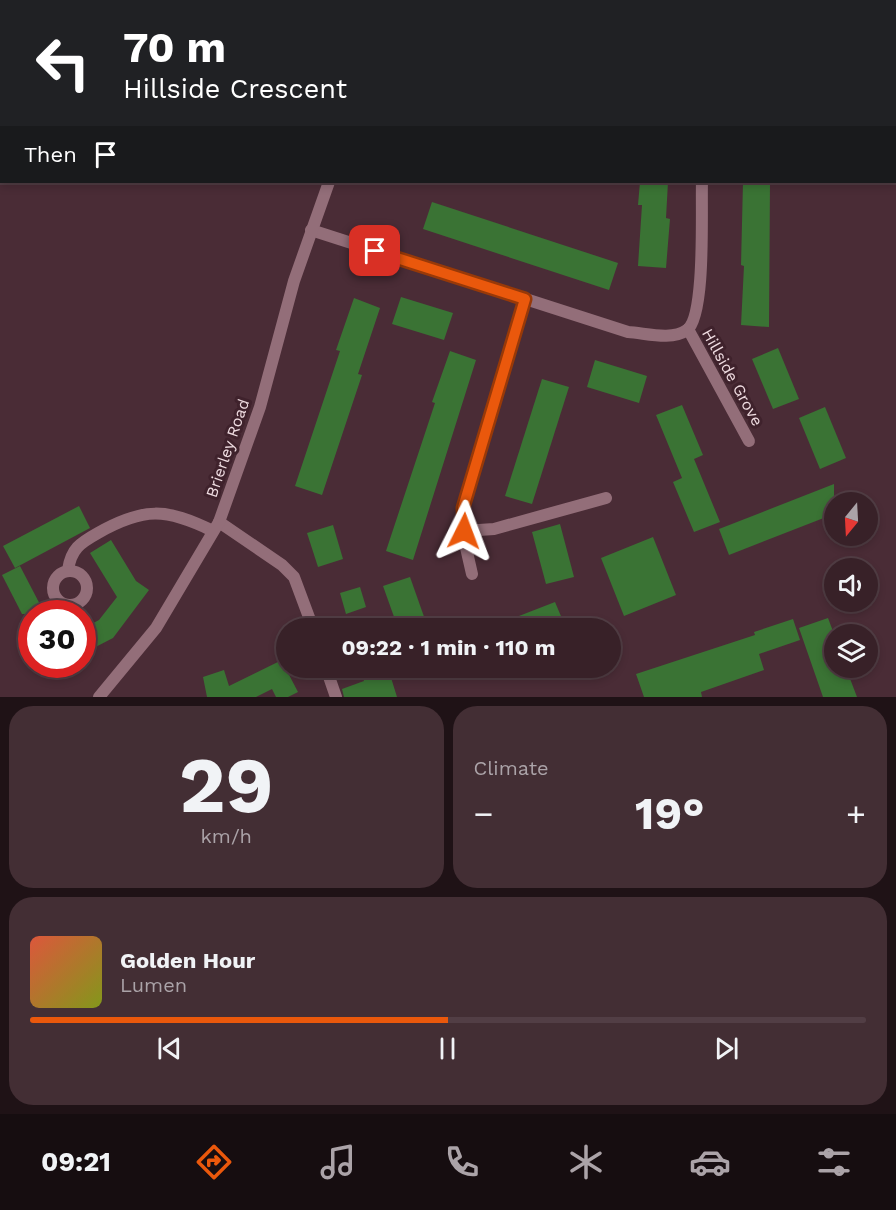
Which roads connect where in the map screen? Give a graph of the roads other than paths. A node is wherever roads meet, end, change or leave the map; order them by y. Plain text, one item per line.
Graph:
1 (329, 183) edge
2 (702, 183) edge
3 (311, 230) junction
4 (525, 299) junction
5 (688, 329) junction
6 (749, 441) dead end
7 (606, 498) dead end
8 (216, 527) junction
9 (464, 531) junction
10 (68, 570) dead end
11 (472, 574) dead end
12 (310, 618) edge
13 (329, 678) edge
14 (99, 697) edge
15 (336, 697) edge

1 - 3 street, Brierley Road
2 - 5 street
3 - 4 street
3 - 8 street, Brierley Road
4 - 5 street
4 - 9 street
5 - 6 street, Hillside Grove
7 - 9 street
8 - 10 street
8 - 12 street
8 - 14 street, Brierley Road
9 - 11 street
13 - 15 street

